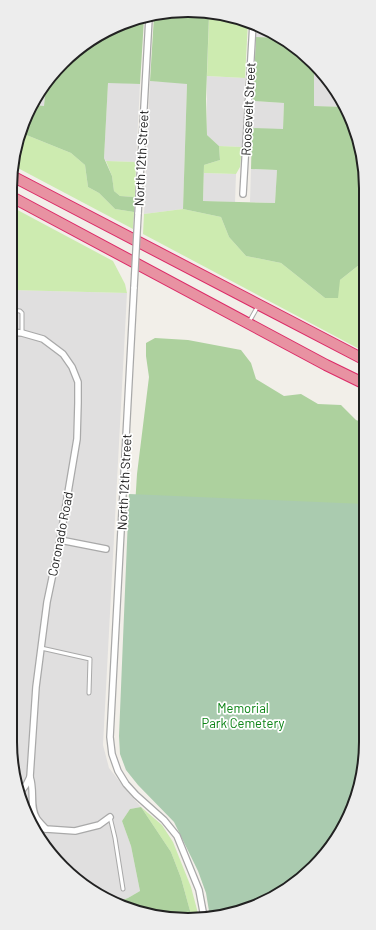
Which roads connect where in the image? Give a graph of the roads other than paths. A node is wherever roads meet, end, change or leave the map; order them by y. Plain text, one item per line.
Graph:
1 (149, 22) edge
2 (253, 30) edge
3 (17, 179) edge
4 (243, 194) dead end
5 (17, 200) edge
6 (258, 305) junction
7 (17, 311) edge
8 (248, 323) junction
9 (17, 333) edge
10 (22, 333) junction
11 (359, 357) edge
12 (359, 381) edge
13 (60, 540) junction
14 (106, 550) dead end
15 (41, 648) junction
16 (88, 693) dead end
17 (30, 777) junction
18 (24, 788) edge
19 (110, 817) joint
20 (40, 828) edge
21 (46, 829) junction
22 (123, 890) dead end
23 (203, 913) edge

1 - 23 street, North 12th Street, bridge
2 - 4 street, Roosevelt Street
3 - 6 highway
5 - 8 highway
6 - 8 lane
6 - 11 highway
7 - 10 lane
8 - 12 highway
9 - 10 street, Coronado Road
10 - 13 street, Coronado Road
13 - 14 street
13 - 15 street, Coronado Road
15 - 16 lane
15 - 17 street, Coronado Road
17 - 18 street, Coronado Road
17 - 21 street, Coronado Road
19 - 21 street
19 - 22 lane
20 - 21 street

